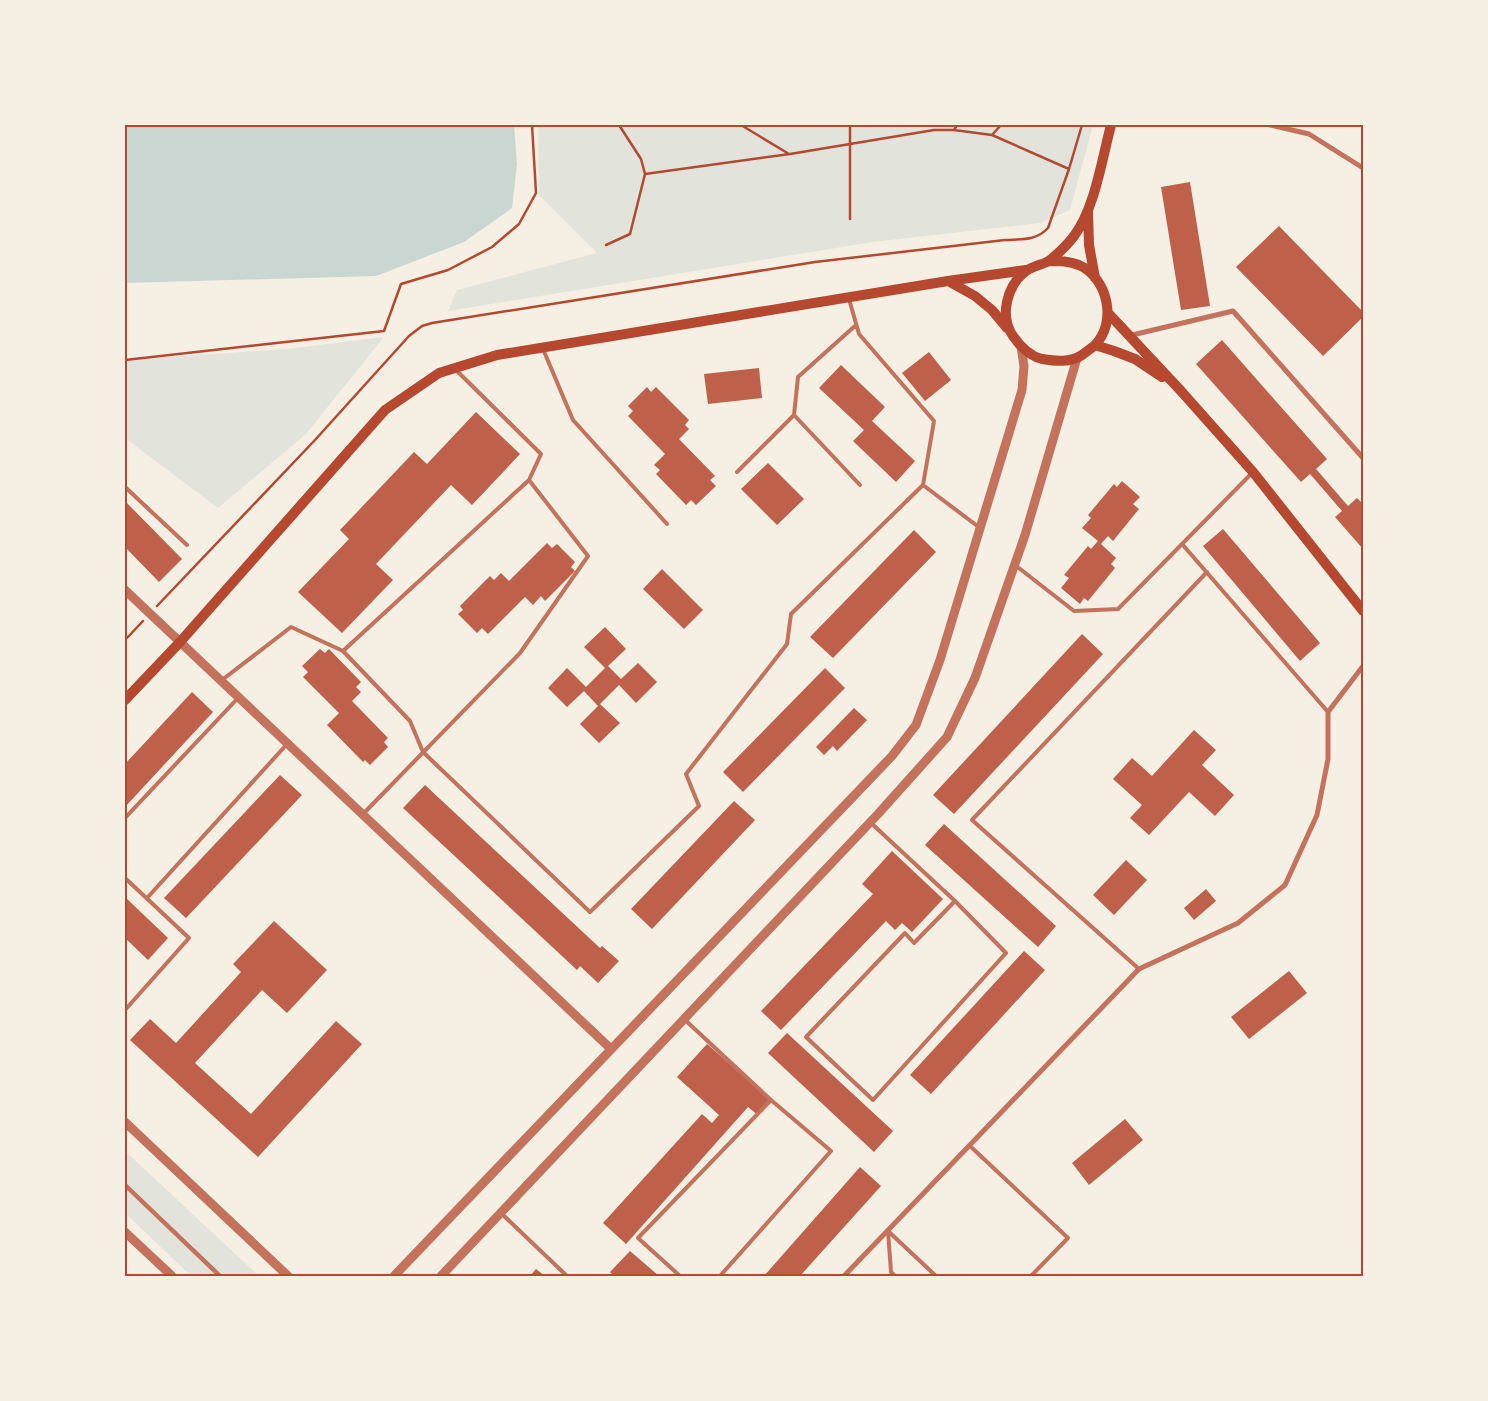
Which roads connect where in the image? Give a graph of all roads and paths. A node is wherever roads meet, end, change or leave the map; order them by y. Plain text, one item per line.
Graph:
1 (532, 125) edge
2 (619, 125) edge
3 (741, 125) edge
4 (850, 125) edge
5 (957, 125) edge
6 (1001, 125) edge
7 (1111, 125) edge
8 (1270, 125) edge
9 (954, 130) junction
10 (992, 135) junction
11 (851, 144) junction
12 (790, 154) junction
13 (1363, 168) edge
14 (1069, 169) dead end
15 (646, 174) junction
16 (1088, 211) junction
17 (850, 219) dead end
18 (606, 245) dead end
19 (1049, 261) junction
20 (1026, 270) junction
21 (1095, 278) junction
22 (948, 281) junction
23 (849, 297) junction
24 (1108, 313) junction
25 (856, 324) junction
26 (1011, 333) junction
27 (1128, 336) junction
28 (1095, 345) junction
29 (542, 347) junction
30 (1021, 347) junction
31 (1077, 358) junction
32 (125, 360) edge
33 (454, 368) junction
34 (1181, 391) junction
35 (794, 415) junction
36 (1363, 458) edge
37 (737, 472) dead end
38 (1253, 472) junction
39 (529, 480) junction
40 (860, 485) dead end
41 (923, 486) junction
42 (125, 487) edge
43 (667, 524) dead end
44 (980, 528) junction
45 (1182, 544) junction
46 (187, 545) dead end
47 (1015, 565) junction
48 (1207, 572) junction
49 (125, 590) edge
50 (1363, 611) edge
51 (180, 642) junction
52 (343, 651) junction
53 (1363, 666) edge
54 (221, 680) junction
55 (239, 697) junction
56 (125, 700) edge
57 (1328, 712) junction
58 (288, 744) junction
59 (423, 752) junction
60 (363, 814) junction
61 (125, 818) edge
62 (870, 822) junction
63 (125, 878) edge
64 (147, 898) junction
65 (955, 901) junction
66 (1139, 969) junction
67 (125, 1010) edge
68 (684, 1019) junction
69 (612, 1049) junction
70 (771, 1100) junction
71 (125, 1122) edge
72 (970, 1146) junction
73 (125, 1185) edge
74 (501, 1213) junction
75 (888, 1231) junction
76 (125, 1232) edge
77 (172, 1276) edge
78 (220, 1276) edge
79 (288, 1276) edge
80 (394, 1276) edge
81 (442, 1276) edge
82 (567, 1276) edge
83 (680, 1276) edge
84 (720, 1276) edge
85 (844, 1276) edge
86 (895, 1276) edge
87 (936, 1276) edge
88 (1031, 1276) edge

1 - 32 path
2 - 15 path
3 - 12 path
4 - 11 path
5 - 9 path
6 - 10 path
7 - 16 main road
8 - 13 street
9 - 10 path
9 - 11 path
10 - 14 path
11 - 12 path
11 - 17 path
12 - 15 path
15 - 18 path
16 - 19 main road
16 - 21 main road
19 - 20 main road
19 - 21 main road
20 - 22 main road
20 - 26 main road
21 - 24 main road
22 - 23 main road
22 - 26 main road
23 - 25 lane
23 - 29 main road
24 - 27 main road
24 - 28 main road
25 - 35 lane
25 - 41 lane
26 - 30 main road
27 - 34 main road
27 - 36 street
28 - 31 main road
28 - 34 main road
29 - 33 main road
29 - 43 lane
30 - 31 main road
30 - 44 street
31 - 47 street
33 - 39 lane
33 - 51 main road
34 - 38 main road
35 - 37 lane
35 - 40 lane
38 - 45 lane
38 - 50 main road
39 - 52 lane
39 - 59 lane
41 - 44 lane
41 - 59 lane
42 - 46 lane
44 - 69 street
45 - 47 lane
45 - 48 lane
47 - 62 street
48 - 57 lane
48 - 66 lane
49 - 51 street
51 - 54 street
51 - 56 main road
52 - 54 lane
52 - 59 lane
53 - 57 street
54 - 55 street
55 - 58 street
55 - 61 lane
57 - 66 street
58 - 60 street
58 - 64 lane
59 - 60 lane
60 - 69 street
62 - 65 lane
62 - 68 street
63 - 64 lane
64 - 67 lane
65 - 65 lane
66 - 72 street
68 - 70 lane
68 - 74 street
69 - 80 street
70 - 83 lane
70 - 84 lane
71 - 79 street
72 - 75 street
72 - 88 lane
73 - 78 street
74 - 81 street
74 - 82 lane
75 - 85 street
75 - 86 lane
75 - 87 lane
76 - 77 street

